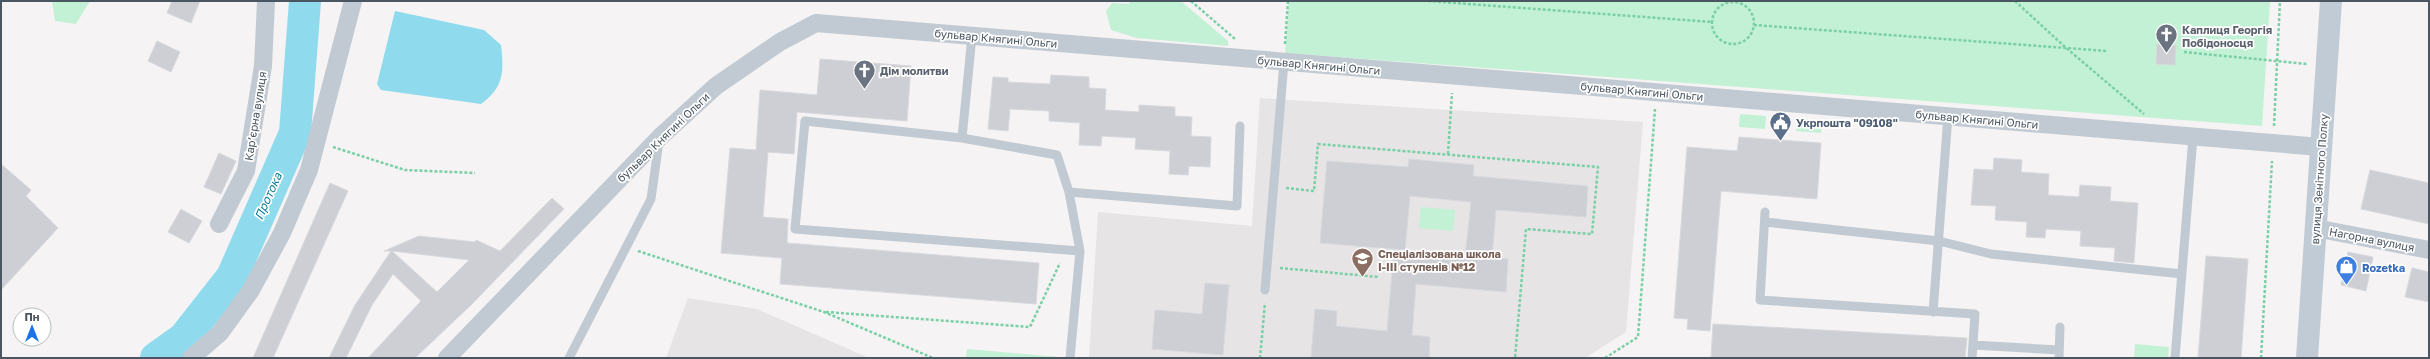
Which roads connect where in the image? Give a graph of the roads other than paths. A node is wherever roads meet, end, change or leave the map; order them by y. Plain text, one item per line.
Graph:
1 (266, 1) edge
2 (353, 1) edge
3 (2331, 1) edge
4 (972, 36) junction
5 (1284, 62) junction
6 (1948, 116) junction
7 (1240, 126) dead end
8 (660, 137) junction
9 (2193, 137) junction
10 (962, 138) junction
11 (2321, 147) junction
12 (1068, 192) junction
13 (1765, 212) dead end
14 (1765, 222) junction
15 (219, 224) dead end
16 (2315, 228) junction
17 (1939, 241) junction
18 (2429, 250) edge
19 (1080, 251) junction
20 (2182, 274) junction
21 (1266, 290) road end
22 (1933, 312) junction
23 (2060, 327) dead end
24 (1973, 345) junction
25 (2059, 354) edge
26 (192, 358) edge
27 (447, 358) edge
28 (569, 358) edge
29 (1070, 358) edge
30 (1972, 358) edge
31 (2176, 358) edge
32 (2307, 358) edge

1 - 15 street, Карʼєрна вулиця
2 - 26 street
3 - 11 street, вулиця Зенітного Полку
4 - 5 street, бульвар Княгині Ольги
4 - 8 street, бульвар Княгині Ольги
4 - 10 lane
5 - 6 street, бульвар Княгині Ольги
5 - 21 lane
6 - 9 street, бульвар Княгині Ольги
6 - 17 lane
7 - 12 lane
8 - 27 street, бульвар Княгині Ольги
8 - 28 lane
9 - 11 street, бульвар Княгині Ольги
9 - 20 lane
10 - 12 lane
10 - 19 lane
11 - 16 street, вулиця Зенітного Полку
12 - 19 lane
13 - 14 lane
14 - 17 lane
14 - 22 lane
16 - 18 street, Нагорна вулиця
16 - 32 street, вулиця Зенітного Полку
17 - 20 lane
17 - 22 lane
19 - 29 lane
20 - 31 lane
22 - 24 lane
23 - 25 lane
24 - 25 lane
24 - 30 lane

